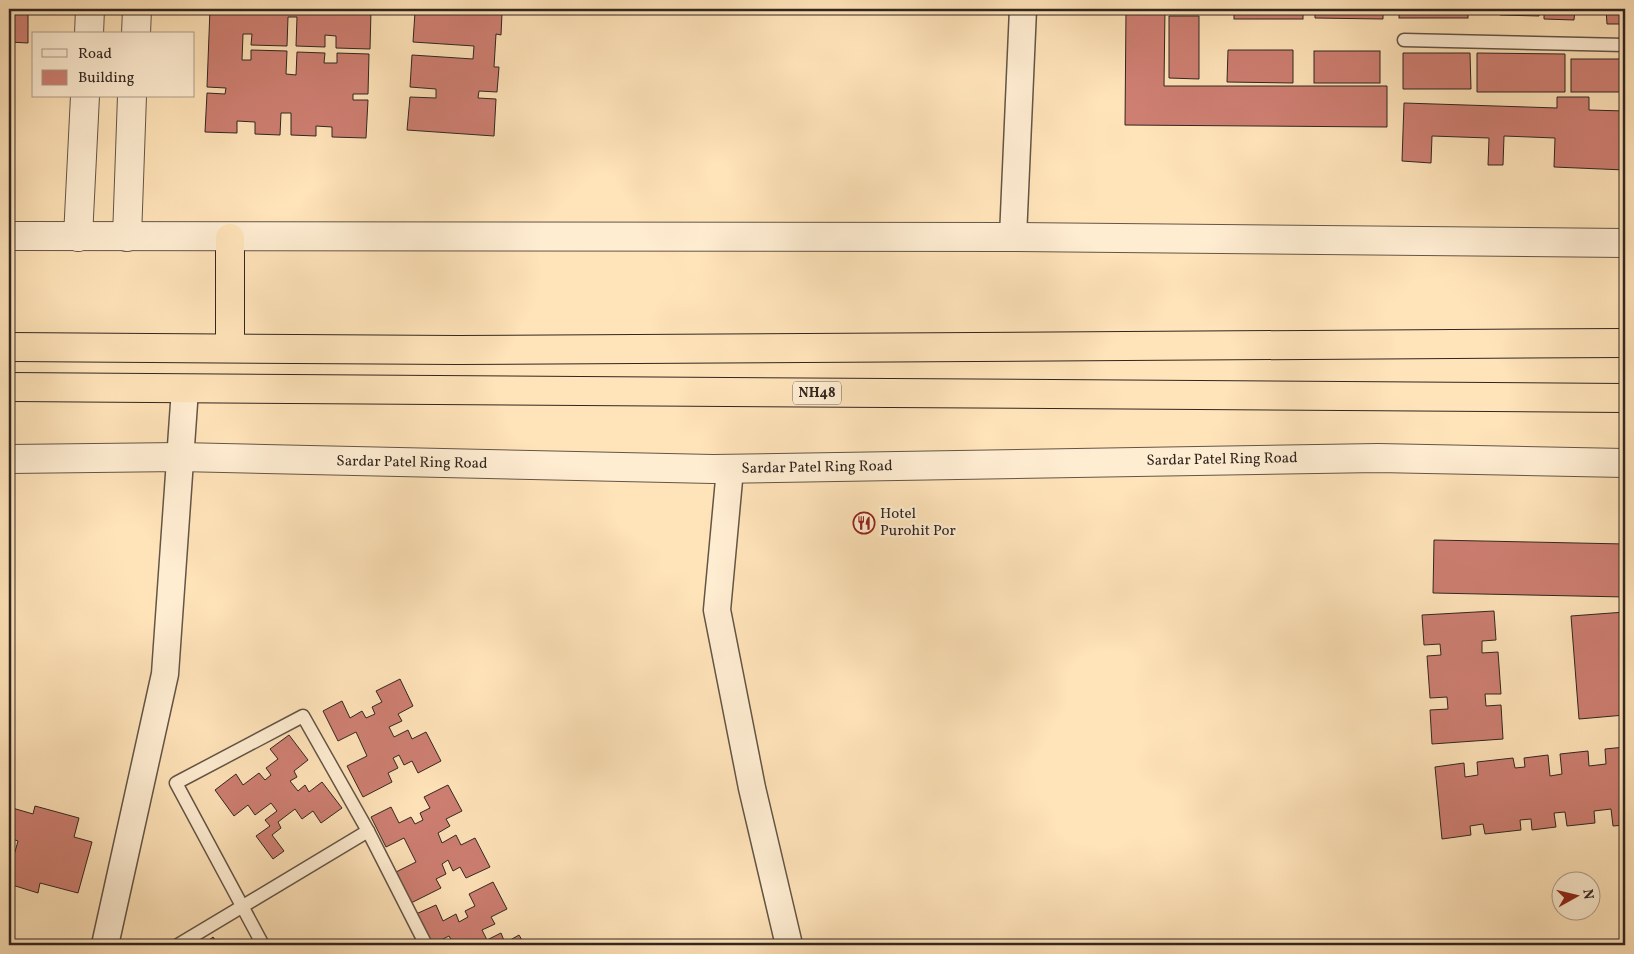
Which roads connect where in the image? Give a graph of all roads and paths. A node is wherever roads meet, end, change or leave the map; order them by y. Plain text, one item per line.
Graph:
1 (90, 9) edge
2 (137, 9) edge
3 (1023, 9) edge
4 (89, 32) edge
5 (136, 32) edge
6 (1404, 40) dead end
7 (1625, 45) edge
8 (85, 98) edge
9 (132, 98) edge
10 (9, 236) edge
11 (78, 237) junction
12 (127, 237) junction
13 (1013, 237) junction
14 (230, 238) junction
15 (1625, 244) edge
16 (1625, 343) edge
17 (9, 347) edge
18 (230, 348) junction
19 (9, 388) edge
20 (185, 389) junction
21 (1625, 398) edge
22 (180, 458) junction
23 (9, 459) edge
24 (1625, 464) edge
25 (730, 469) junction
26 (368, 831) junction
27 (240, 906) junction
28 (105, 945) edge
29 (178, 945) edge
30 (262, 945) edge
31 (426, 945) edge
32 (789, 945) edge

1 - 4 street
2 - 5 street
3 - 13 street
6 - 7 lane
8 - 11 street
9 - 12 street
10 - 11 street
11 - 12 street
12 - 14 street
13 - 14 street
13 - 15 street
14 - 18 highway
16 - 18 highway
17 - 18 highway
19 - 20 highway, NH48
20 - 21 highway, NH48
20 - 22 street
22 - 23 street, Sardar Patel Ring Road
22 - 25 street, Sardar Patel Ring Road
22 - 28 street
24 - 25 street, Sardar Patel Ring Road
25 - 32 street
26 - 27 lane
26 - 27 lane
26 - 31 lane
27 - 29 lane
27 - 30 lane

